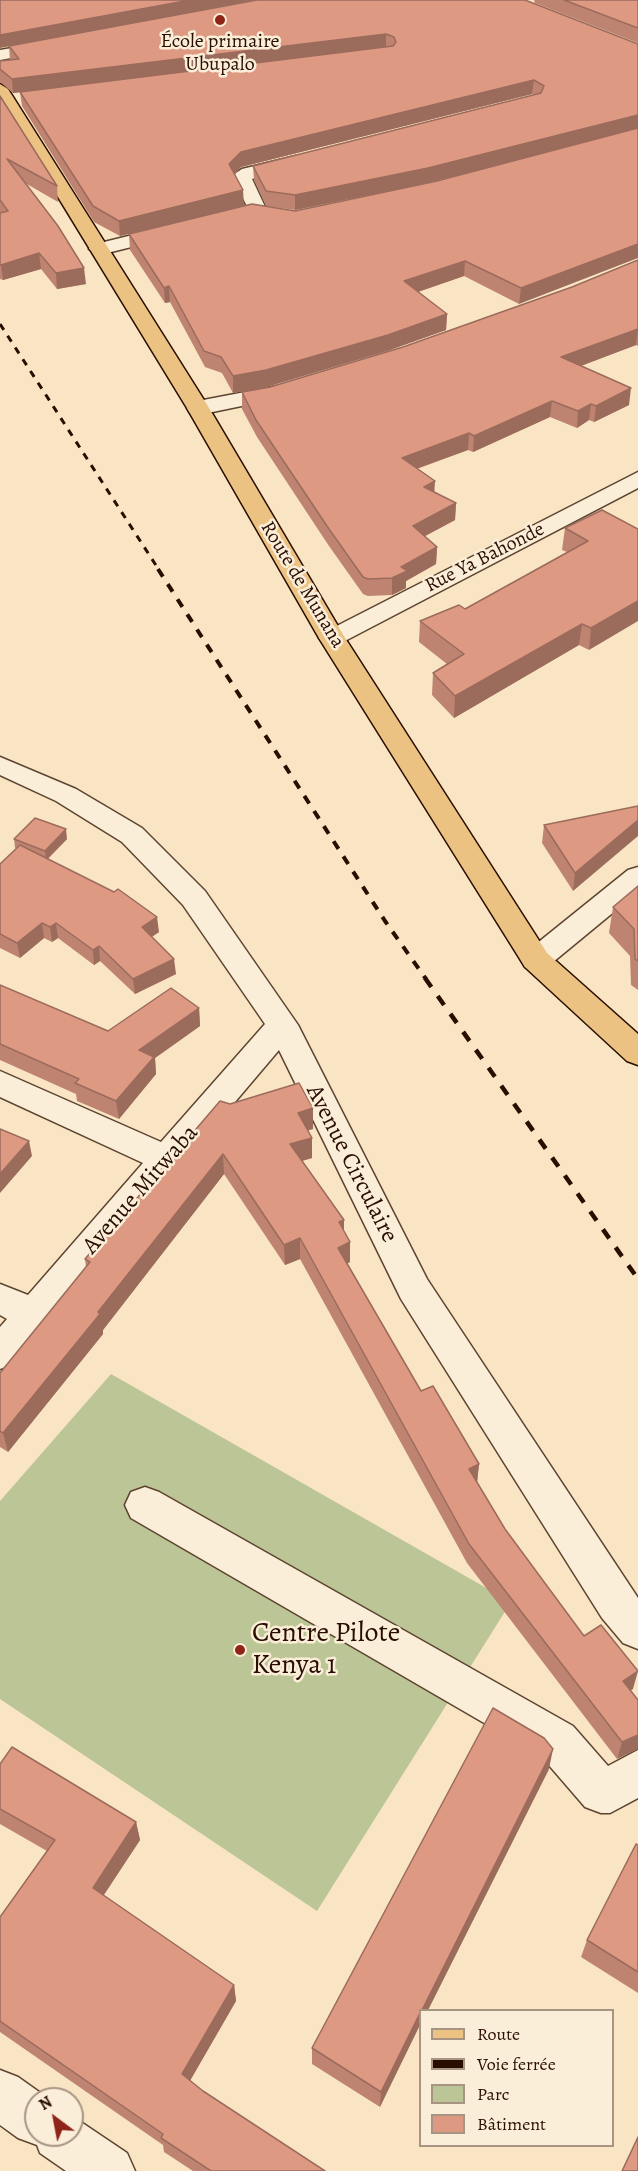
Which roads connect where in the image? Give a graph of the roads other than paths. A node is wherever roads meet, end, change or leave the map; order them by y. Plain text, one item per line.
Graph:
1 (70, 42) edge
2 (0, 56) edge
3 (4, 95) edge
4 (31, 98) edge
5 (309, 158) edge
6 (278, 215) edge
7 (189, 227) edge
8 (99, 249) junction
9 (304, 385) edge
10 (198, 408) junction
11 (638, 479) edge
12 (332, 638) junction
13 (0, 765) edge
14 (638, 878) edge
15 (536, 960) junction
16 (282, 1025) junction
17 (638, 1053) edge
18 (0, 1083) edge
19 (168, 1160) junction
20 (0, 1353) edge
21 (145, 1505) dead end
22 (638, 1629) edge
23 (638, 1772) edge
24 (0, 2095) edge
25 (24, 2112) edge
26 (74, 2147) edge
27 (109, 2171) edge

1 - 2 street
3 - 4 street
3 - 8 main road, Route de Munana
5 - 6 street
7 - 8 street
8 - 10 main road, Route de Munana
9 - 10 street
10 - 12 main road, Route de Munana
11 - 12 street, Rue Ya Bahonde
12 - 15 main road, Route de Munana
13 - 16 street, Avenue Circulaire
14 - 15 street
15 - 17 main road, Route de Munana
16 - 19 street, Avenue Mitwaba
16 - 22 street, Avenue Circulaire
18 - 19 street
19 - 20 street, Avenue Mitwaba
21 - 23 street
24 - 25 street
26 - 27 street

